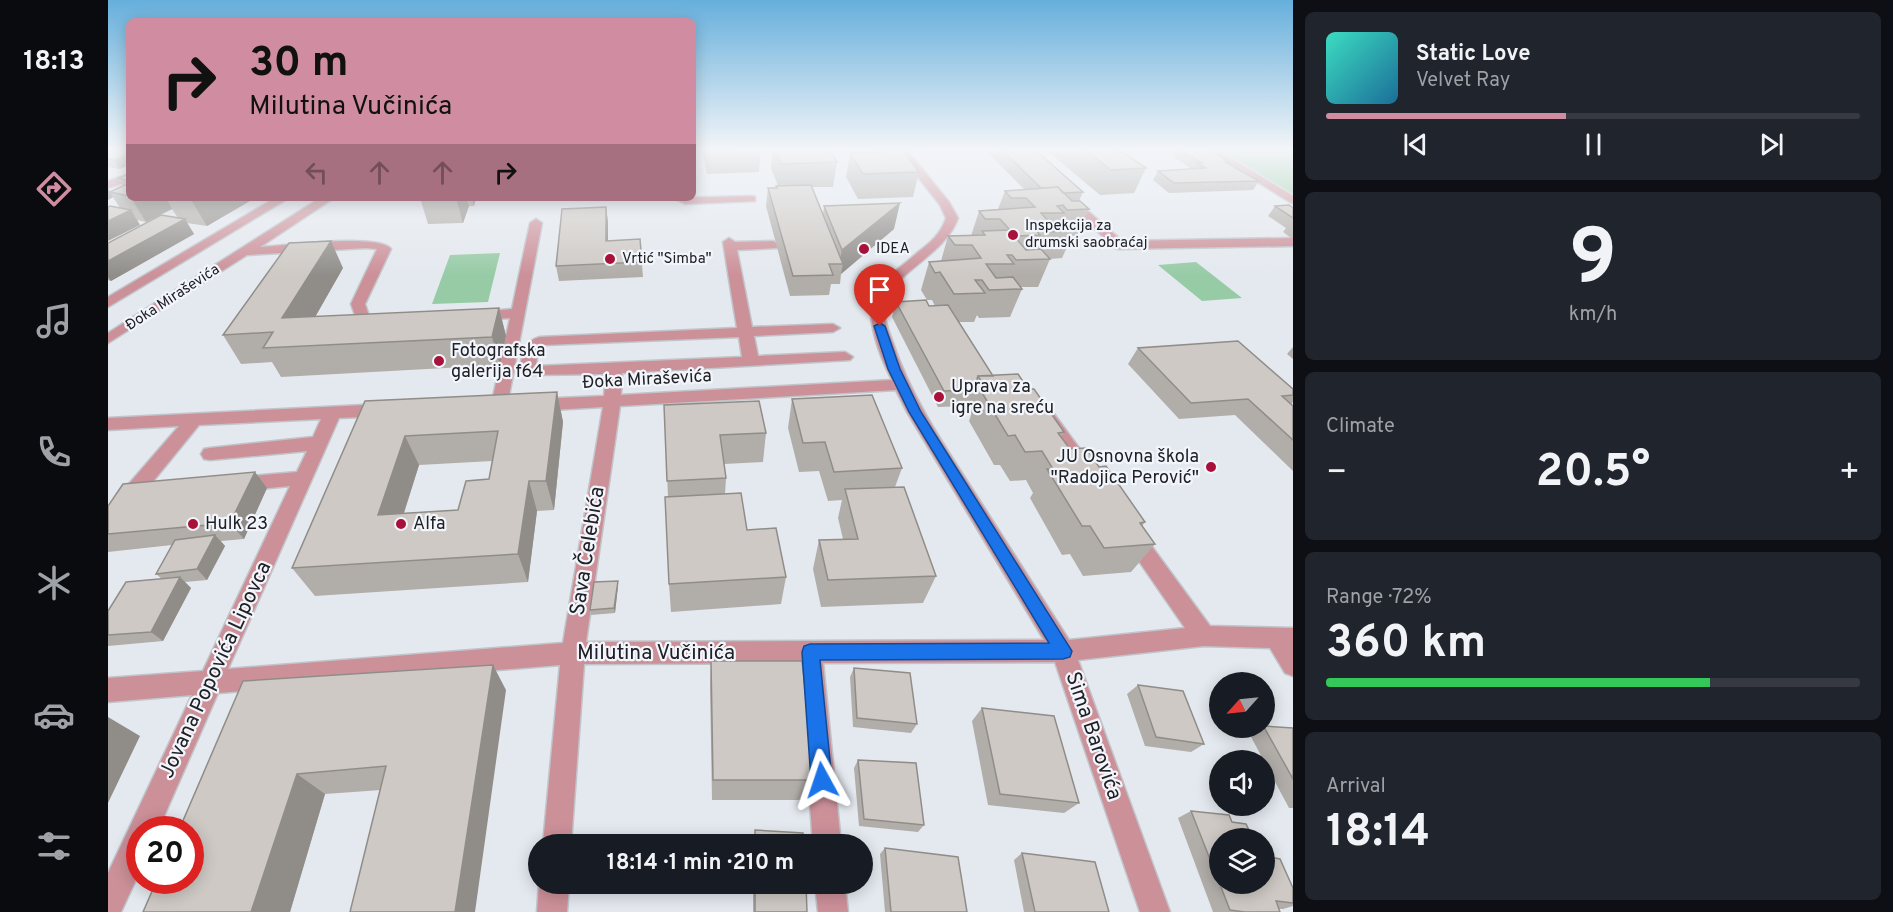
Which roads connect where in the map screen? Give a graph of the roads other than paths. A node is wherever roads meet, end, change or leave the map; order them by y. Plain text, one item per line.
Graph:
1 (935, 192) edge
2 (1278, 192) edge
3 (751, 199) dead end
4 (278, 201) edge
5 (323, 201) edge
6 (696, 201) edge
7 (1293, 201) edge
8 (1085, 214) dead end
9 (536, 223) dead end
10 (1293, 242) edge
11 (773, 245) dead end
12 (243, 252) junction
13 (108, 303) edge
14 (518, 313) junction
15 (462, 316) edge
16 (395, 321) edge
17 (832, 328) dead end
18 (746, 331) junction
19 (108, 339) edge
20 (845, 357) dead end
21 (776, 360) junction
22 (751, 362) junction
23 (614, 368) junction
24 (901, 385) junction
25 (770, 393) junction
26 (1034, 398) edge
27 (612, 402) junction
28 (404, 410) edge
29 (333, 412) junction
30 (195, 419) junction
31 (108, 424) edge
32 (319, 443) junction
33 (210, 454) dead end
34 (304, 478) junction
35 (1095, 484) edge
36 (221, 486) edge
37 (108, 522) edge
38 (1123, 522) edge
39 (1204, 636) junction
40 (1285, 638) edge
41 (1063, 651) junction
42 (810, 652) junction
43 (573, 653) junction
44 (1293, 665) edge
45 (211, 682) junction
46 (108, 690) edge
47 (149, 816) edge
48 (558, 834) edge
49 (826, 834) edge
50 (126, 868) edge
51 (553, 894) edge
52 (832, 894) edge
53 (108, 906) edge
54 (552, 912) edge
55 (833, 912) edge
56 (1155, 912) edge

1 - 24 street
2 - 7 street
3 - 6 street
4 - 13 street
5 - 12 street, Đoka Miraševića
8 - 10 street
9 - 14 street
11 - 18 street
12 - 16 street
12 - 19 street, Đoka Miraševića
14 - 15 street
14 - 27 street, Đoka Miraševića
17 - 18 street
18 - 22 street
18 - 23 street
20 - 21 street
21 - 22 street
21 - 25 street
22 - 23 street
23 - 27 street, Sava Čelebića
24 - 25 street, Đoka Miraševića
24 - 41 street, Sima Barovića
25 - 27 street, Đoka Miraševića
26 - 35 street
27 - 43 street, Sava Čelebića
28 - 29 street
29 - 30 street
29 - 32 street, Jovana Popovića Lipovca
30 - 31 street
30 - 37 street
32 - 33 street
32 - 34 street, Jovana Popovića Lipovca
34 - 36 street
34 - 45 street, Jovana Popovića Lipovca
38 - 39 street
39 - 40 street, Milutina Vučinića
39 - 41 street, Milutina Vučinića
40 - 44 street, Milutina Vučinića
41 - 42 street, Milutina Vučinića
41 - 56 street, Sima Barovića
42 - 43 street, Milutina Vučinića
42 - 49 street
43 - 45 street, Milutina Vučinića
43 - 48 street, Sava Čelebića
45 - 46 street, Milutina Vučinića
45 - 47 street, Jovana Popovića Lipovca
50 - 53 street
51 - 54 street
52 - 55 street

